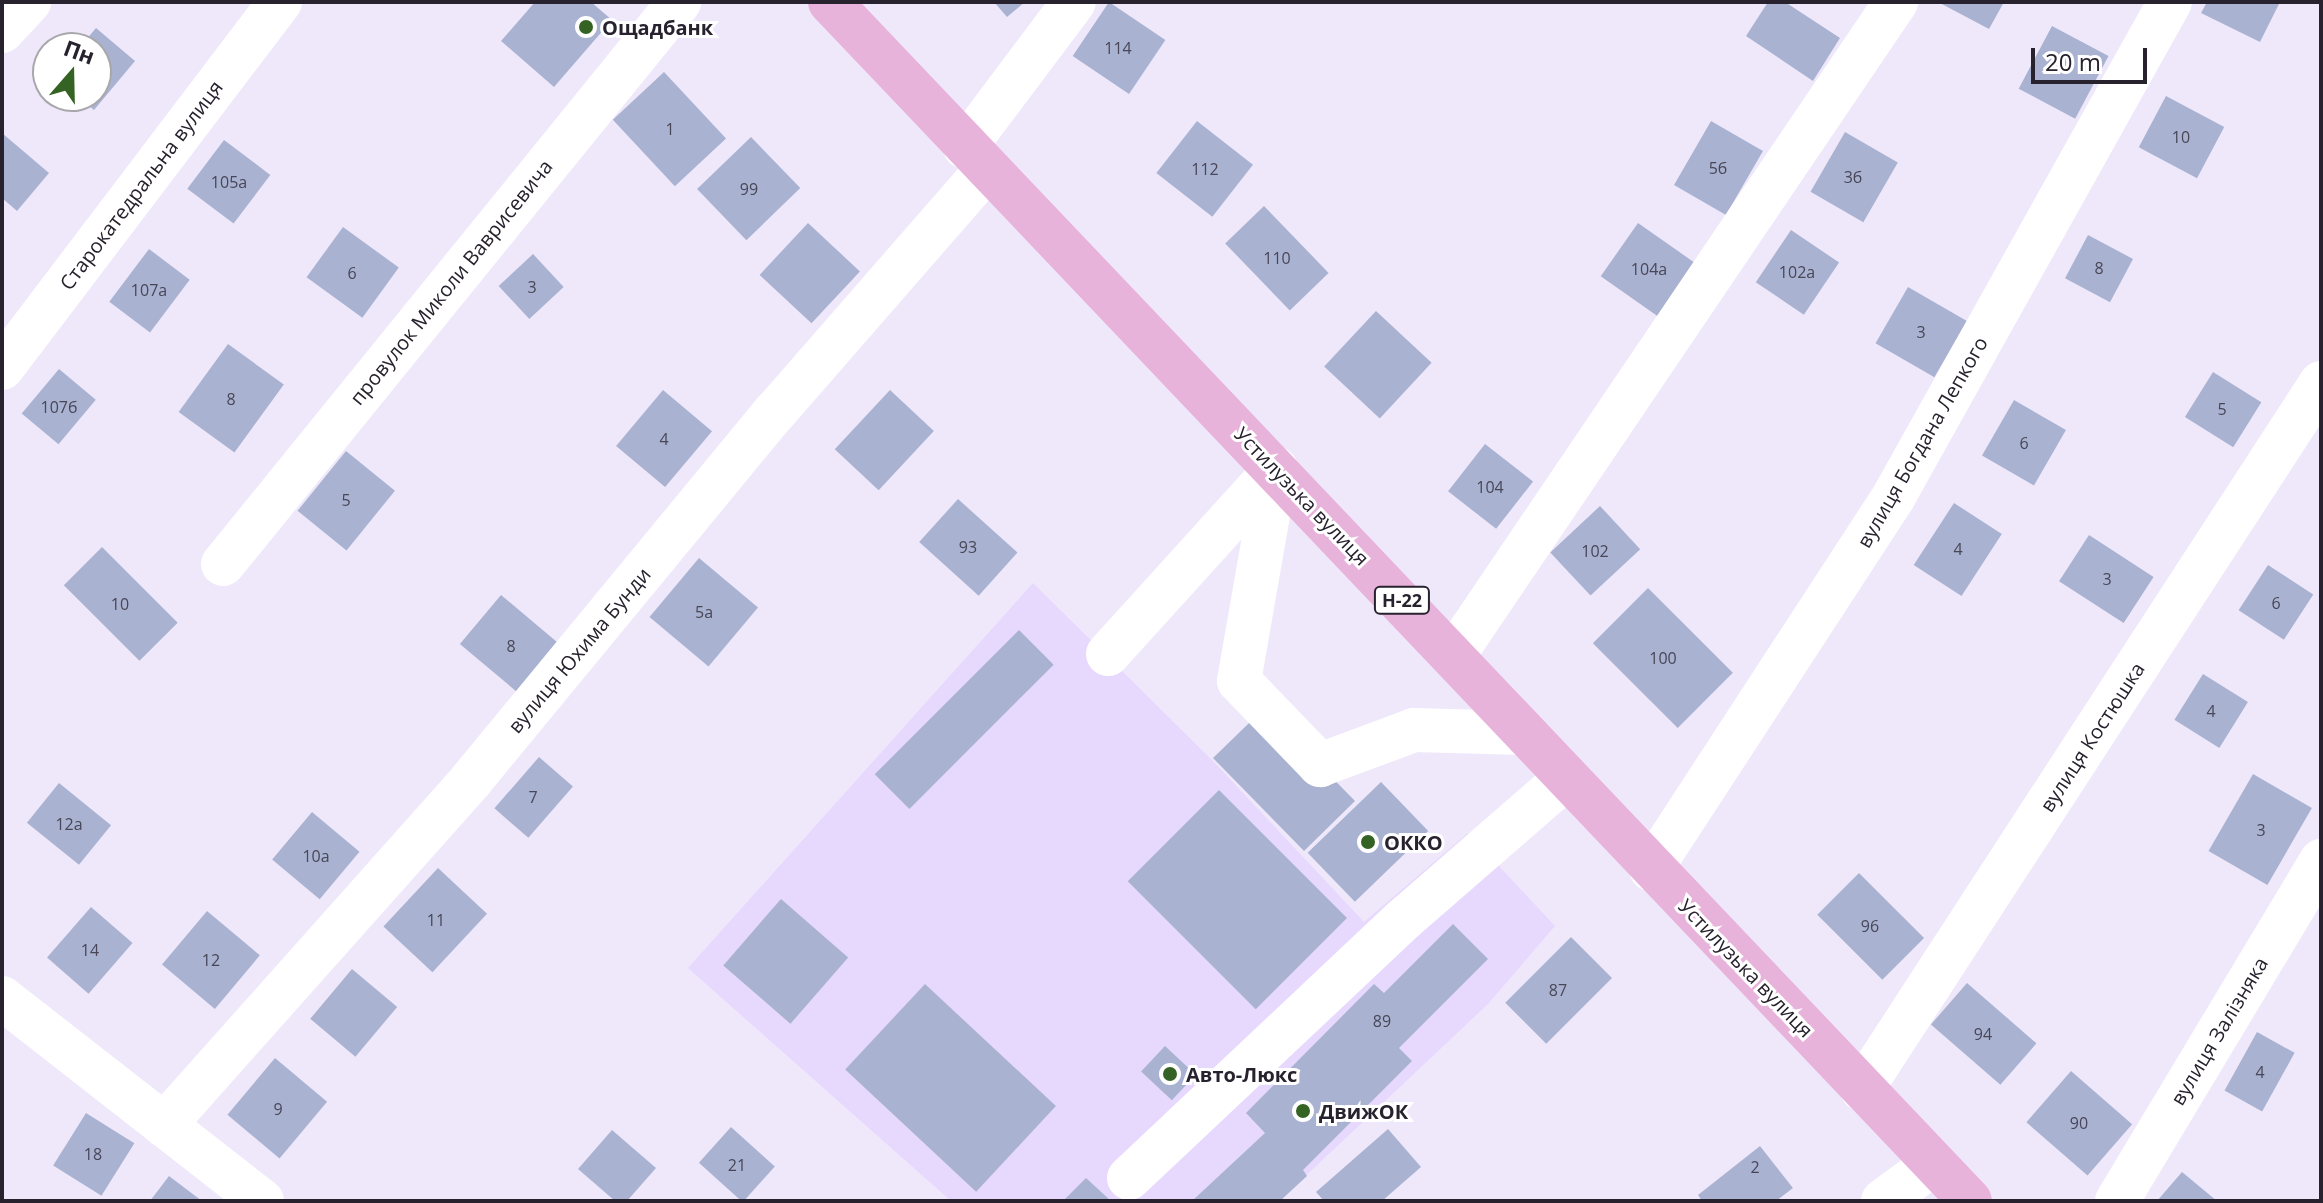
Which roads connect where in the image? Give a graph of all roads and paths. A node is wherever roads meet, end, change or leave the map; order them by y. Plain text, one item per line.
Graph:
1 (29, 2) edge
2 (280, 2) edge
3 (679, 2) edge
4 (830, 2) edge
5 (1074, 2) edge
6 (1896, 2) edge
7 (2150, 12) edge
8 (2, 31) edge
9 (976, 158) junction
10 (2, 368) edge
11 (2321, 383) edge
12 (1276, 469) junction
13 (223, 564) dead end
14 (1108, 654) dead end
15 (1454, 655) junction
16 (1524, 733) junction
17 (1566, 778) junction
18 (2321, 861) edge
19 (1651, 869) junction
20 (2, 998) edge
21 (1862, 1089) junction
22 (164, 1125) junction
23 (1933, 1164) junction
24 (1129, 1178) dead end
25 (262, 1201) edge
26 (1883, 1201) edge
27 (1970, 1201) edge
28 (2117, 1201) edge

1 - 8 street
2 - 10 street, Старокатедральна вулиця
3 - 13 street, провулок Миколи Ваврисевича
4 - 9 main road, Устилузька вулиця / Н-22
5 - 9 street, вулиця Юхима Бунди
6 - 15 street
7 - 19 street, вулиця Богдана Лепкого
9 - 12 main road, Устилузька вулиця / Н-22
9 - 22 street, вулиця Юхима Бунди
11 - 21 street, вулиця Костюшка
12 - 14 street
12 - 15 main road, Устилузька вулиця / Н-22
12 - 16 street
15 - 16 main road, Устилузька вулиця / Н-22
16 - 17 main road, Устилузька вулиця / Н-22
17 - 19 main road, Устилузька вулиця / Н-22
17 - 24 street
18 - 28 street, вулиця Залізняка
19 - 21 main road, Устилузька вулиця / Н-22
20 - 22 street
21 - 23 main road, Устилузька вулиця / Н-22
22 - 25 street
23 - 26 street
23 - 27 main road, Устилузька вулиця / Н-22

